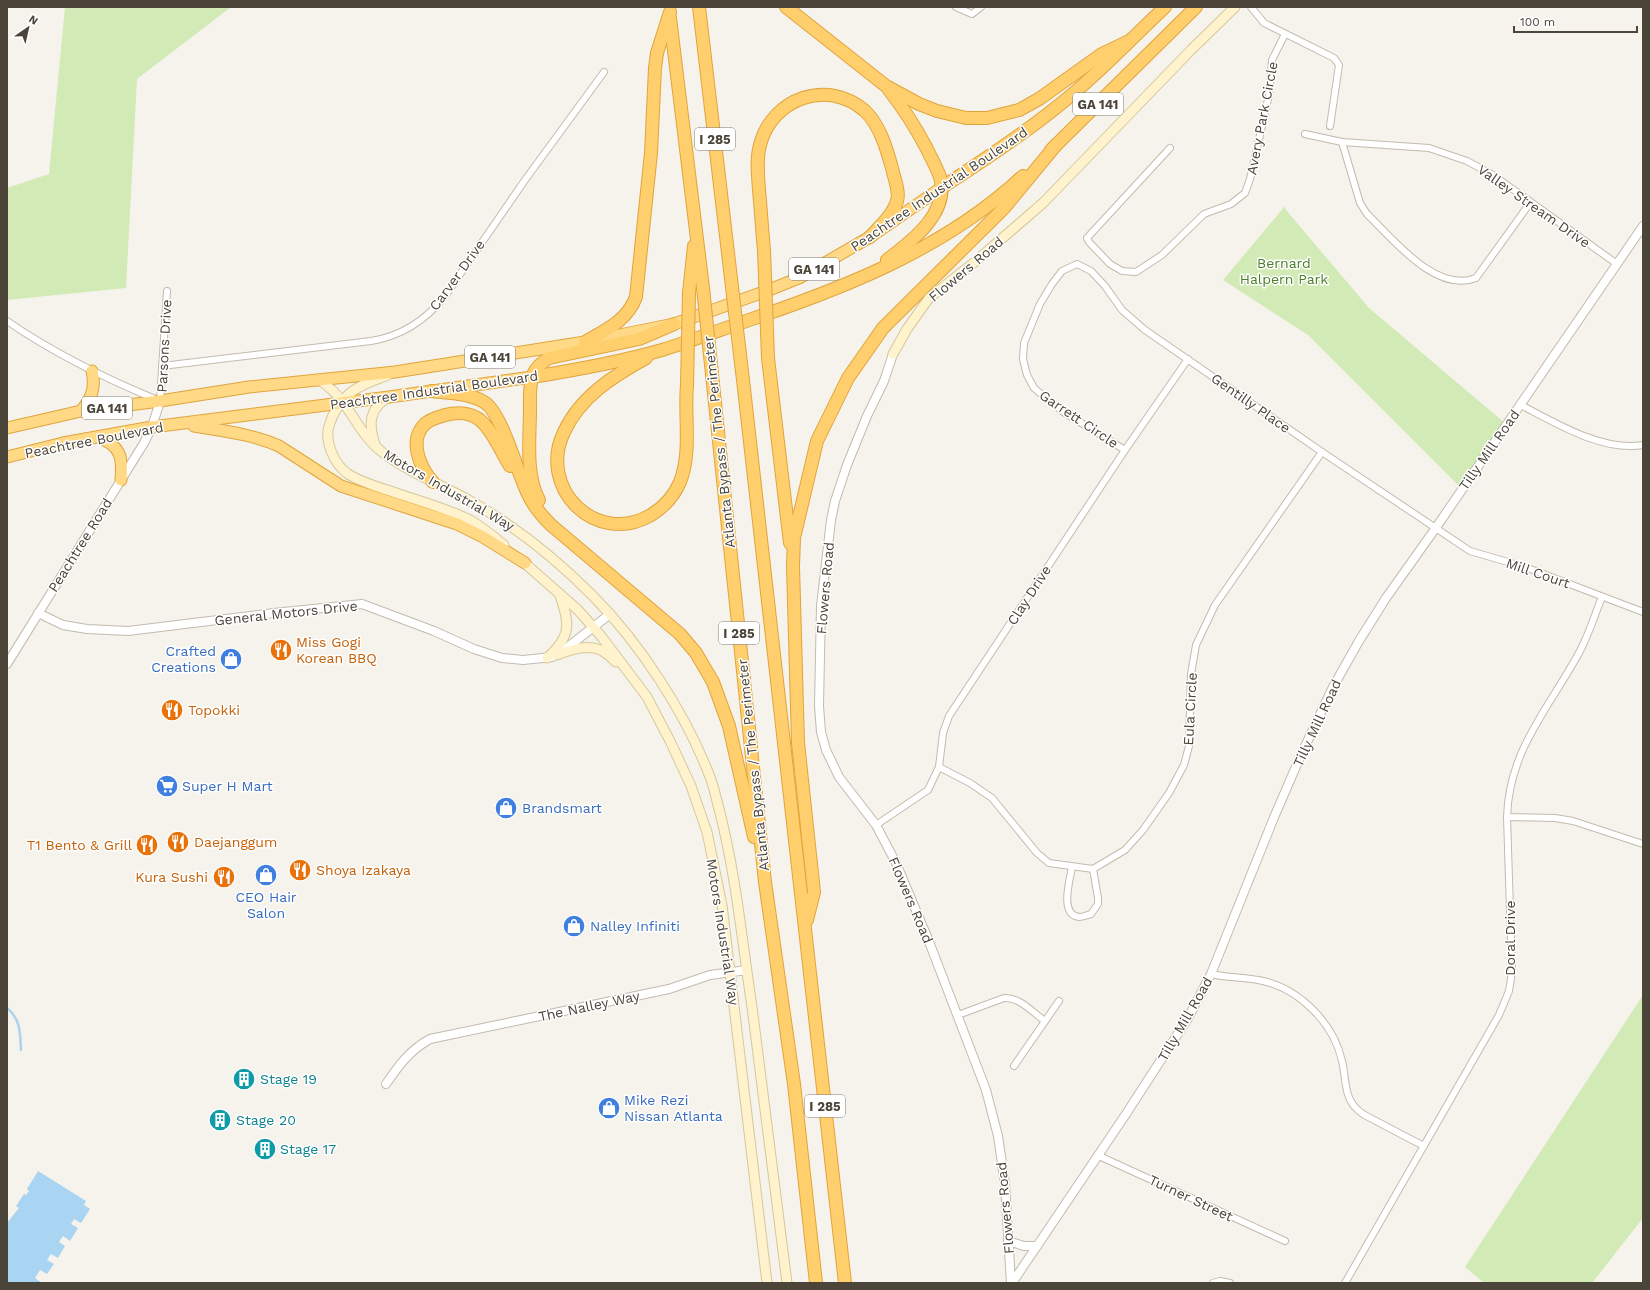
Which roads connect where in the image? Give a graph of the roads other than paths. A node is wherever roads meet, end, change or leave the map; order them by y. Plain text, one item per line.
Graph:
1 (699, 7) edge
2 (786, 7) edge
3 (956, 7) edge
4 (981, 7) edge
5 (1165, 7) edge
6 (1196, 7) edge
7 (1235, 7) edge
8 (1251, 7) edge
9 (669, 10) edge
10 (1285, 34) junction
11 (1129, 41) junction
12 (604, 72) dead end
13 (886, 86) junction
14 (1330, 126) dead end
15 (1306, 134) dead end
16 (1342, 142) junction
17 (1056, 145) junction
18 (1170, 148) dead end
19 (941, 188) junction
20 (1530, 203) junction
21 (696, 225) junction
22 (1643, 226) edge
23 (870, 237) junction
24 (1077, 264) joint
25 (1617, 264) junction
26 (867, 274) junction
27 (167, 291) dead end
28 (7, 321) edge
29 (674, 324) junction
30 (585, 342) junction
31 (662, 350) junction
32 (893, 354) joint
33 (1188, 359) junction
34 (162, 366) junction
35 (92, 371) junction
36 (395, 372) junction
37 (532, 377) junction
38 (318, 378) junction
39 (431, 391) junction
40 (389, 397) junction
41 (160, 401) junction
42 (343, 402) junction
43 (1521, 405) junction
44 (81, 411) junction
45 (182, 424) junction
46 (152, 427) junction
47 (7, 428) edge
48 (98, 437) junction
49 (1643, 445) edge
50 (376, 447) junction
51 (1125, 450) junction
52 (1322, 452) junction
53 (7, 457) edge
54 (121, 480) junction
55 (433, 482) junction
56 (528, 495) junction
57 (1435, 529) junction
58 (574, 544) junction
59 (525, 562) junction
60 (793, 566) junction
61 (558, 592) junction
62 (1602, 597) junction
63 (1643, 612) edge
64 (38, 613) junction
65 (610, 614) junction
66 (594, 628) junction
67 (557, 655) junction
68 (547, 658) junction
69 (7, 664) edge
70 (624, 667) junction
71 (939, 767) junction
72 (1507, 817) junction
73 (876, 825) junction
74 (1643, 844) edge
75 (1072, 867) junction
76 (1093, 869) junction
77 (765, 882) junction
78 (806, 929) junction
79 (746, 970) junction
80 (730, 972) junction
81 (1211, 974) junction
82 (1059, 1001) dead end
83 (958, 1015) junction
84 (1045, 1022) junction
85 (1014, 1066) dead end
86 (386, 1084) dead end
87 (1424, 1146) junction
88 (1098, 1155) junction
89 (1008, 1241) junction
90 (1285, 1241) dead end
91 (1037, 1246) junction
92 (767, 1283) edge
93 (787, 1283) edge
94 (816, 1283) edge
95 (845, 1283) edge
96 (1012, 1283) edge
97 (1213, 1283) edge
98 (1230, 1283) edge
99 (1345, 1283) edge

1 - 78 highway, I 285, bridge
2 - 13 highway
3 - 4 street
5 - 11 highway, Peachtree Industrial Boulevard / GA 141
6 - 17 highway, Peachtree Industrial Boulevard / GA 141
7 - 32 main road, Flowers Road
8 - 10 street
9 - 21 highway, Atlanta Bypass / The Perimeter / I 285
9 - 30 highway
10 - 14 street
10 - 18 street, Avery Park Circle
11 - 13 highway
11 - 19 highway, Peachtree Industrial Boulevard / GA 141
12 - 34 street, Carver Drive
13 - 19 highway
15 - 16 street, Valley Stream Drive
16 - 20 street, Valley Stream Drive
16 - 20 street
17 - 26 highway, Peachtree Industrial Boulevard / GA 141
17 - 60 highway
19 - 23 highway, Peachtree Industrial Boulevard / GA 141
19 - 26 highway
20 - 25 street, Valley Stream Drive
21 - 31 highway, bridge
21 - 77 highway, Atlanta Bypass / The Perimeter / I 285, bridge
22 - 25 street, Tilly Mill Road
23 - 29 highway, Peachtree Industrial Boulevard / GA 141
23 - 60 highway, bridge
24 - 33 street, Gentilly Place
24 - 51 street, Garrett Circle
25 - 43 street, Tilly Mill Road
26 - 31 highway, Peachtree Industrial Boulevard / GA 141
27 - 34 street, Parsons Drive
28 - 35 street
29 - 30 highway, Peachtree Industrial Boulevard / GA 141
29 - 37 highway
30 - 36 highway, Peachtree Industrial Boulevard / GA 141
31 - 37 highway, Peachtree Industrial Boulevard / GA 141
32 - 73 street, Flowers Road
33 - 51 street, Clay Drive
33 - 52 street, Gentilly Place
34 - 41 street, Parsons Drive
35 - 41 street
35 - 44 highway
36 - 38 highway, Peachtree Industrial Boulevard / GA 141
36 - 42 main road, Motors Industrial Way
37 - 39 highway, Peachtree Industrial Boulevard / GA 141
37 - 58 highway
38 - 41 highway, Peachtree Industrial Boulevard / GA 141
38 - 42 main road, Motors Industrial Way
39 - 40 highway, Peachtree Industrial Boulevard / GA 141
39 - 56 highway
40 - 42 highway, Peachtree Industrial Boulevard / GA 141
40 - 50 main road
41 - 44 highway, Peachtree Boulevard / GA 141
41 - 46 street, Peachtree Road
42 - 45 highway, Peachtree Industrial Boulevard / GA 141
42 - 50 main road, Motors Industrial Way
42 - 59 main road, Motors Industrial Way
43 - 49 street
43 - 57 street, Tilly Mill Road
44 - 47 highway, Peachtree Boulevard / GA 141
45 - 46 highway, Peachtree Boulevard / GA 141
45 - 59 highway
46 - 48 highway, Peachtree Boulevard / GA 141
46 - 54 street, Peachtree Road
48 - 53 highway, Peachtree Boulevard / GA 141
48 - 54 highway
50 - 55 main road, Motors Industrial Way
51 - 71 street, Clay Drive
52 - 57 street, Gentilly Place
52 - 76 street, Eula Circle
54 - 64 street, Peachtree Road
55 - 56 highway
55 - 65 main road, Motors Industrial Way
56 - 58 highway
57 - 62 street, Mill Court
57 - 81 street, Tilly Mill Road
58 - 77 highway
59 - 61 main road, Motors Industrial Way
60 - 78 highway
61 - 66 main road, Motors Industrial Way
61 - 68 main road
62 - 63 street, Mill Court
62 - 72 street, Doral Drive
64 - 68 street, General Motors Drive
64 - 69 street, Peachtree Road
65 - 66 street, General Motors Drive
65 - 79 main road, Motors Industrial Way
66 - 67 street, General Motors Drive
66 - 70 main road, Motors Industrial Way
67 - 68 street, General Motors Drive
67 - 70 main road
70 - 80 main road, Motors Industrial Way
71 - 73 street, Clay Drive
71 - 75 street
72 - 74 street
72 - 87 street, Doral Drive
73 - 83 street, Flowers Road
75 - 76 street
75 - 76 street
77 - 94 highway, Atlanta Bypass / The Perimeter / I 285
78 - 95 highway, I 285
79 - 80 street, The Nalley Way
79 - 93 main road, Motors Industrial Way
80 - 86 street, The Nalley Way
80 - 92 main road, Motors Industrial Way
81 - 87 street
81 - 88 street, Tilly Mill Road
82 - 84 street
83 - 84 street
83 - 89 street, Flowers Road
84 - 85 street
87 - 99 street, Doral Drive
88 - 90 street, Turner Street
88 - 91 street, Tilly Mill Road
89 - 91 street
89 - 96 street, Flowers Road
91 - 96 street, Tilly Mill Road
97 - 98 street

